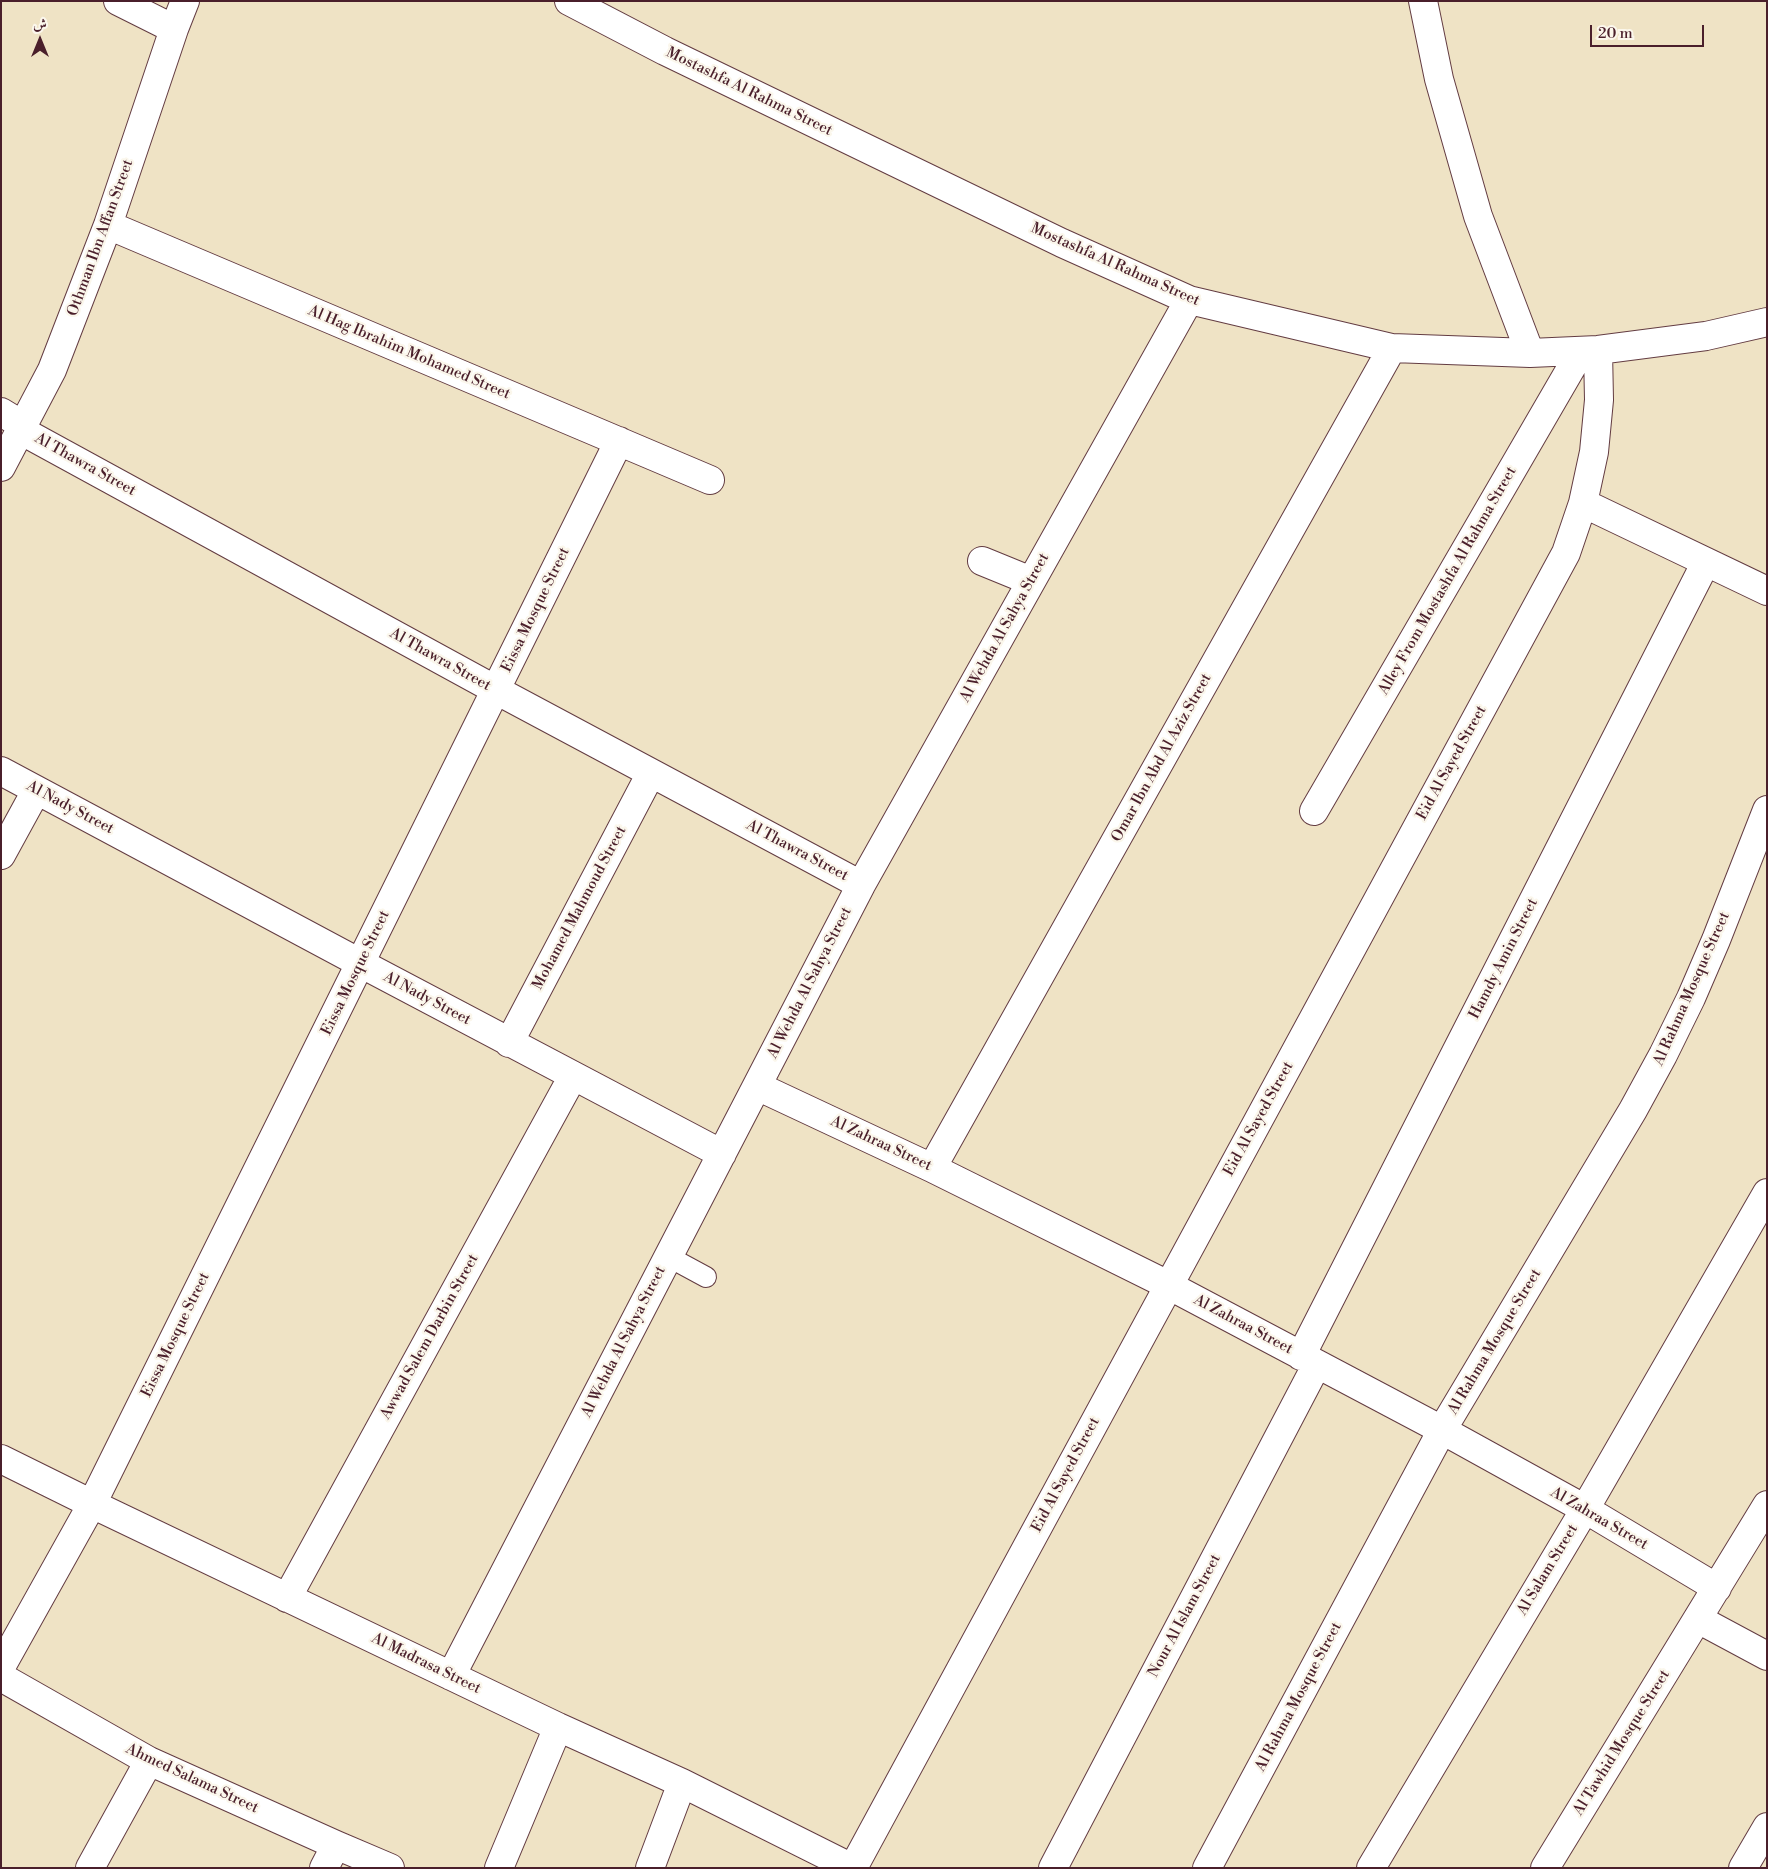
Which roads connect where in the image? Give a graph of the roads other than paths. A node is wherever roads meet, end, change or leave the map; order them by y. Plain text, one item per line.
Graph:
1 (118, 1) edge
2 (185, 1) edge
3 (569, 1) edge
4 (1423, 1) edge
5 (174, 29) junction
6 (108, 225) junction
7 (1189, 300) junction
8 (1767, 322) edge
9 (1392, 348) junction
10 (1590, 350) junction
11 (1530, 353) junction
12 (16, 423) edge
13 (619, 441) junction
14 (1, 467) edge
15 (710, 480) dead end
16 (1583, 503) junction
17 (982, 561) dead end
18 (1706, 562) junction
19 (1031, 581) junction
20 (1767, 592) edge
21 (496, 690) junction
22 (1, 771) edge
23 (651, 773) junction
24 (36, 790) junction
25 (1767, 810) edge
26 (1314, 811) dead end
27 (1, 854) edge
28 (861, 885) junction
29 (360, 964) junction
30 (509, 1043) junction
31 (573, 1076) junction
32 (757, 1086) junction
33 (722, 1154) junction
34 (932, 1168) junction
35 (1767, 1193) edge
36 (669, 1257) junction
37 (706, 1277) dead end
38 (1168, 1285) junction
39 (1309, 1360) junction
40 (1442, 1430) junction
41 (1, 1459) edge
42 (92, 1504) junction
43 (1767, 1505) edge
44 (1584, 1509) junction
45 (1717, 1588) junction
46 (287, 1598) junction
47 (1698, 1619) junction
48 (1767, 1656) edge
49 (1, 1667) edge
50 (1, 1676) edge
51 (451, 1676) junction
52 (558, 1727) junction
53 (149, 1761) junction
54 (682, 1783) junction
55 (1767, 1827) edge
56 (330, 1857) edge
57 (805, 1858) edge
58 (90, 1868) edge
59 (390, 1868) edge
60 (499, 1868) edge
61 (650, 1868) edge
62 (852, 1868) edge
63 (1053, 1868) edge
64 (1207, 1868) edge
65 (1371, 1868) edge
66 (1546, 1868) edge
67 (1743, 1868) edge

1 - 5 street
2 - 5 street, Othman Ibn Affan Street
3 - 7 street, Mostashfa Al Rahma Street
4 - 11 street
5 - 6 street, Othman Ibn Affan Street
6 - 12 street, Othman Ibn Affan Street
6 - 13 street, Al Hag Ibrahim Mohamed Street
7 - 9 street, Mostashfa Al Rahma Street
7 - 19 street, Al Wehda Al Sahya Street
8 - 10 street, Mostashfa Al Rahma Street
9 - 11 street, Mostashfa Al Rahma Street
9 - 34 street, Omar Ibn Abd Al Aziz Street
10 - 11 street, Mostashfa Al Rahma Street
10 - 16 street, Eid Al Sayed Street
10 - 26 street, Alley From Mostashfa Al Rahma Street
12 - 14 street, Othman Ibn Affan Street
12 - 21 street, Al Thawra Street
13 - 15 street, Al Hag Ibrahim Mohamed Street
13 - 21 street, Eissa Mosque Street
16 - 18 street
16 - 38 street, Eid Al Sayed Street
17 - 19 street
18 - 20 street
18 - 39 street, Hamdy Amin Street
19 - 28 street, Al Wehda Al Sahya Street
21 - 23 street, Al Thawra Street
21 - 29 street, Eissa Mosque Street
22 - 24 street, Al Nady Street
23 - 28 street, Al Thawra Street
23 - 30 street, Mohamed Mahmoud Street
24 - 27 street
24 - 29 street, Al Nady Street
25 - 40 street, Al Rahma Mosque Street
28 - 32 street, Al Wehda Al Sahya Street
29 - 30 street, Al Nady Street
29 - 42 street, Eissa Mosque Street
30 - 31 street, Al Nady Street
31 - 33 street, Al Nady Street
31 - 46 street, Awwad Salem Darbin Street
32 - 33 street, Al Wehda Al Sahya Street
32 - 34 street, Al Zahraa Street
33 - 36 street, Al Wehda Al Sahya Street
34 - 38 street, Al Zahraa Street
35 - 44 street, Al Salam Street
36 - 37 lane
36 - 51 street, Al Wehda Al Sahya Street
38 - 39 street, Al Zahraa Street
38 - 62 street, Eid Al Sayed Street
39 - 40 street, Al Zahraa Street
39 - 63 street, Nour Al Islam Street
40 - 44 street, Al Zahraa Street
40 - 64 street, Al Rahma Mosque Street
41 - 42 street, Al Madrasa Street
42 - 46 street, Al Madrasa Street
42 - 49 street, Eissa Mosque Street
43 - 45 street, Al Tawhid Mosque Street
44 - 45 street, Al Zahraa Street
44 - 65 street, Al Salam Street
45 - 47 street, Al Tawhid Mosque Street
46 - 51 street, Al Madrasa Street
47 - 48 street
47 - 66 street, Al Tawhid Mosque Street
50 - 53 street, Ahmed Salama Street
51 - 52 street, Al Madrasa Street
52 - 54 street, Al Madrasa Street
52 - 60 street
53 - 56 street, Ahmed Salama Street
53 - 58 street
54 - 57 street, Al Madrasa Street
54 - 61 street
55 - 67 street
56 - 59 street, Ahmed Salama Street
57 - 62 street, Al Madrasa Street

